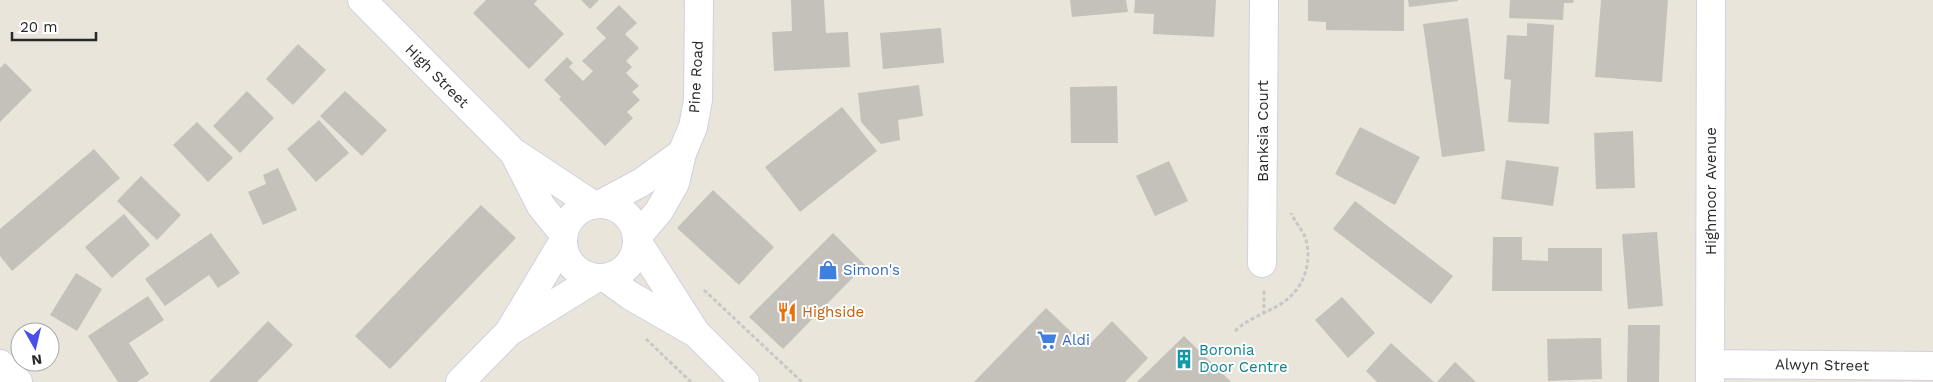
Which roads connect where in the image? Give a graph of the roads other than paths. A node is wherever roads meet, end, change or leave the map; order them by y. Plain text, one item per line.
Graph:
1 (362, 0) edge
2 (698, 0) edge
3 (1264, 0) edge
4 (1711, 0) edge
5 (513, 152) junction
6 (682, 153) junction
7 (597, 204) junction
8 (563, 238) junction
9 (637, 239) junction
10 (1262, 263) dead end
11 (601, 278) junction
12 (509, 332) junction
13 (696, 333) junction
14 (0, 364) edge
15 (1933, 366) edge
16 (1710, 373) edge
17 (18, 382) edge
18 (460, 382) edge
19 (745, 382) edge

1 - 5 street, High Street
2 - 6 street, Pine Road
3 - 10 street, Banksia Court
4 - 16 street, Highmoor Avenue
5 - 7 street, High Street
5 - 8 street, High Street
6 - 7 street
6 - 9 street, Pine Road
7 - 8 street
7 - 9 street
8 - 11 street
8 - 12 street
9 - 11 street
9 - 13 street
11 - 12 street
11 - 13 street
12 - 18 street
13 - 19 street
14 - 17 street
15 - 16 street, Alwyn Street

